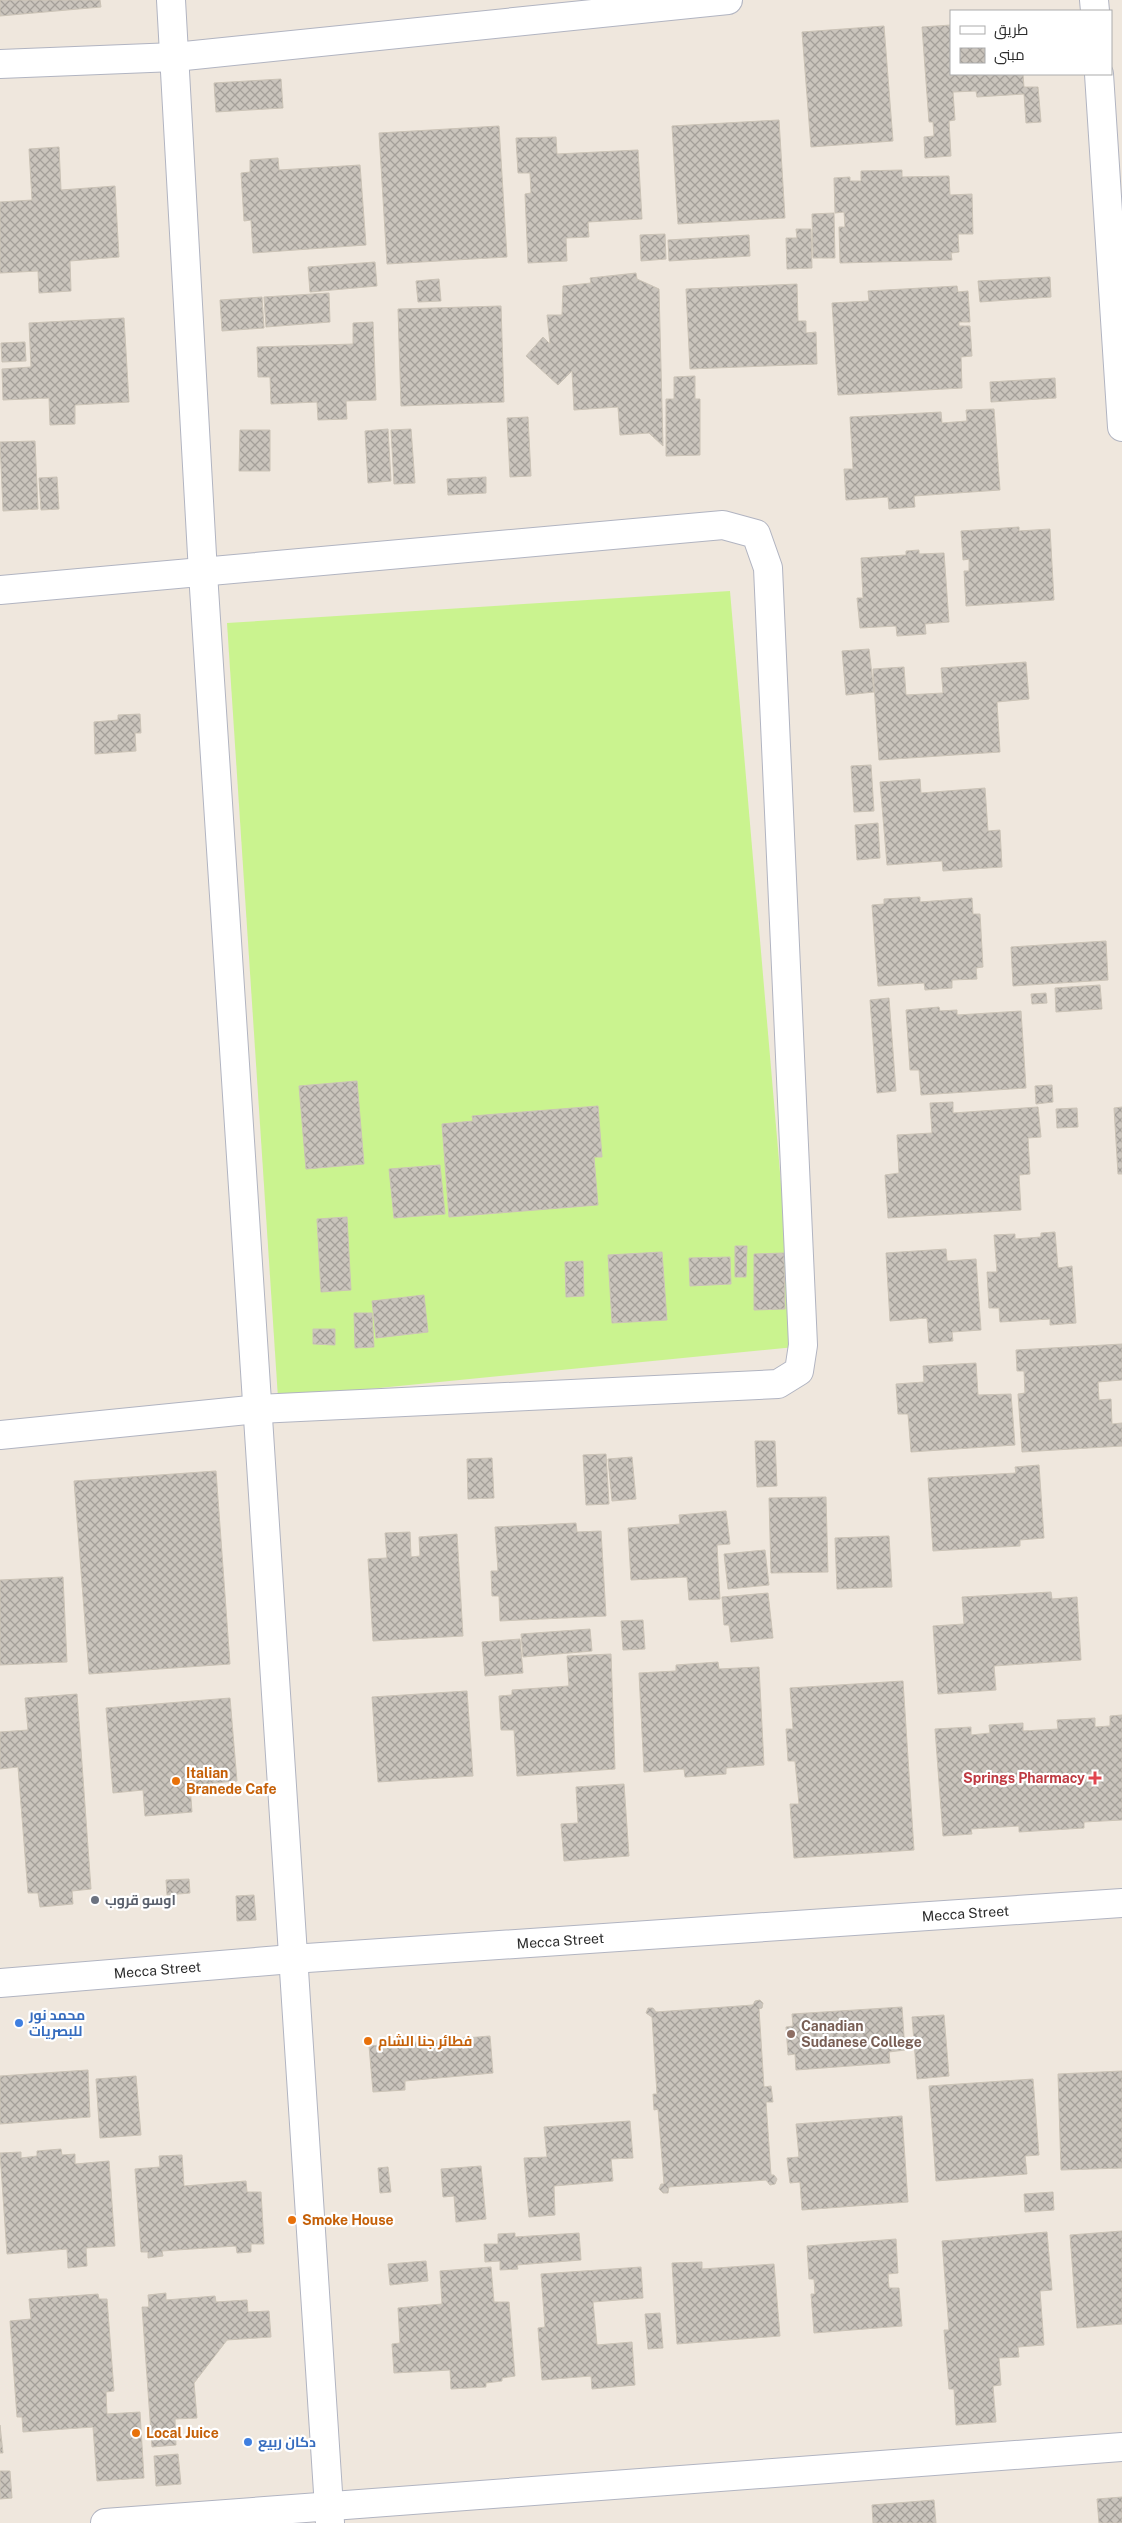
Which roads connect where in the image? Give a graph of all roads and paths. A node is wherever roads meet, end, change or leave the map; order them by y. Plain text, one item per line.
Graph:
1 (171, 0) edge
2 (728, 0) edge
3 (176, 57) junction
4 (0, 64) edge
5 (1099, 75) edge
6 (1114, 199) edge
7 (1122, 427) edge
8 (203, 573) junction
9 (0, 590) edge
10 (258, 1409) junction
11 (0, 1435) edge
12 (1122, 1903) edge
13 (292, 1959) junction
14 (0, 1983) edge
15 (1122, 2447) edge
16 (329, 2515) edge
17 (105, 2523) edge

1 - 3 street
2 - 3 street
3 - 4 street
3 - 8 street
5 - 6 street
6 - 7 street
8 - 9 street
8 - 10 street
8 - 10 street
10 - 11 street
10 - 13 street
12 - 13 street, Mecca Street
13 - 14 street, Mecca Street
13 - 16 street
15 - 16 street
16 - 17 street

